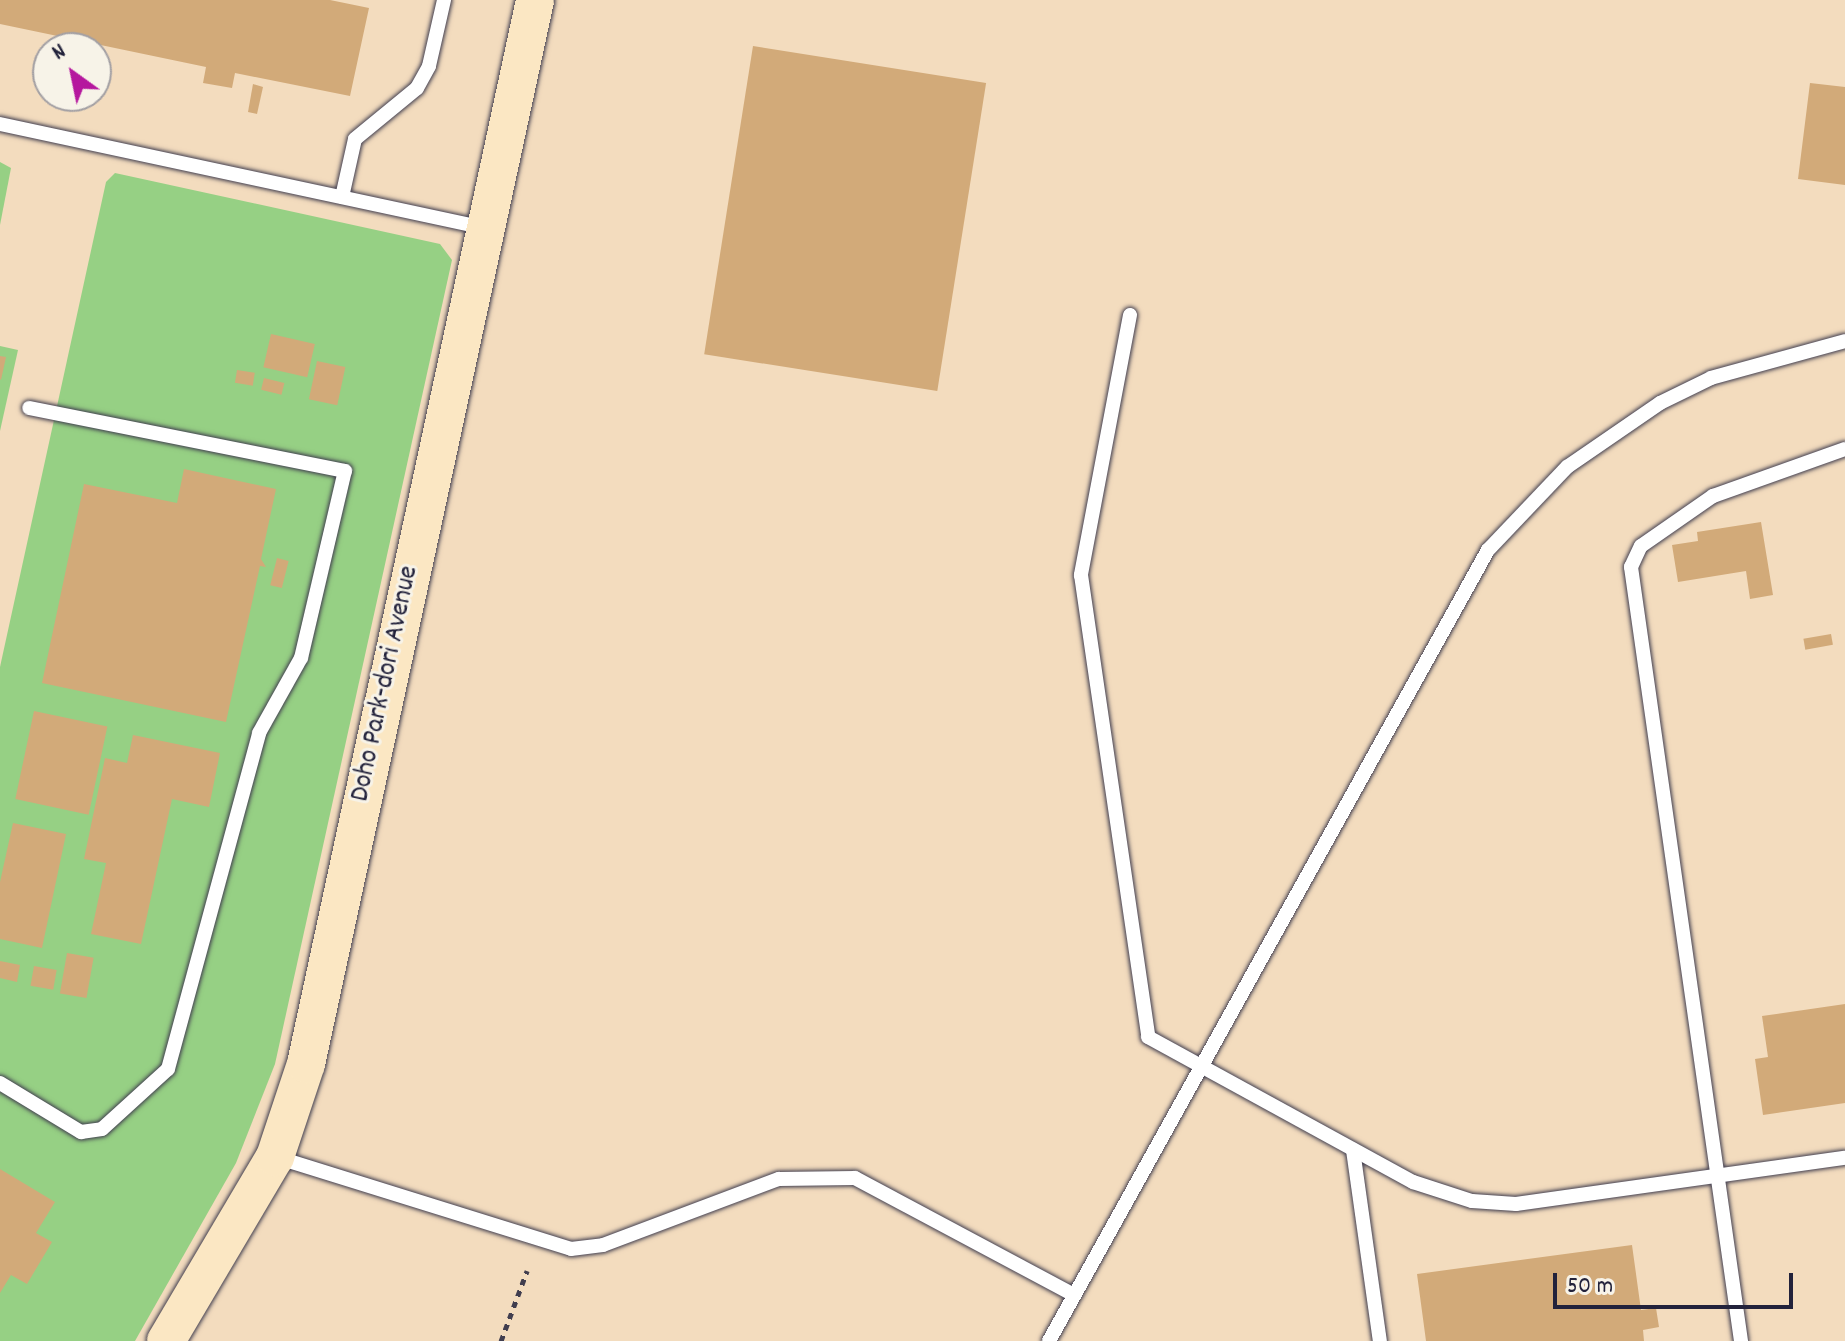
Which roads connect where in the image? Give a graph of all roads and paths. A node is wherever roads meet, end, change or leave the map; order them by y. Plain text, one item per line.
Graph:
1 (444, 0) edge
2 (535, 0) edge
3 (0, 124) edge
4 (342, 197) junction
5 (486, 228) junction
6 (1130, 315) dead end
7 (1845, 341) edge
8 (29, 408) dead end
9 (1845, 449) edge
10 (1198, 1068) junction
11 (0, 1083) edge
12 (1353, 1150) junction
13 (275, 1157) junction
14 (1845, 1158) edge
15 (1720, 1175) junction
16 (527, 1271) dead end
17 (1074, 1295) junction
18 (166, 1341) edge
19 (501, 1341) edge
20 (1049, 1341) edge
21 (1380, 1341) edge
22 (1741, 1341) edge

1 - 4 lane
2 - 5 street, Doho Park-dori Avenue
3 - 4 lane
4 - 5 lane
5 - 13 street, Doho Park-dori Avenue
6 - 10 lane
7 - 10 lane
8 - 11 lane
9 - 15 lane
10 - 12 lane
10 - 17 lane
12 - 15 lane
12 - 21 lane
13 - 17 lane
13 - 18 street, Doho Park-dori Avenue
14 - 15 lane
15 - 22 lane
16 - 19 path
17 - 20 lane

